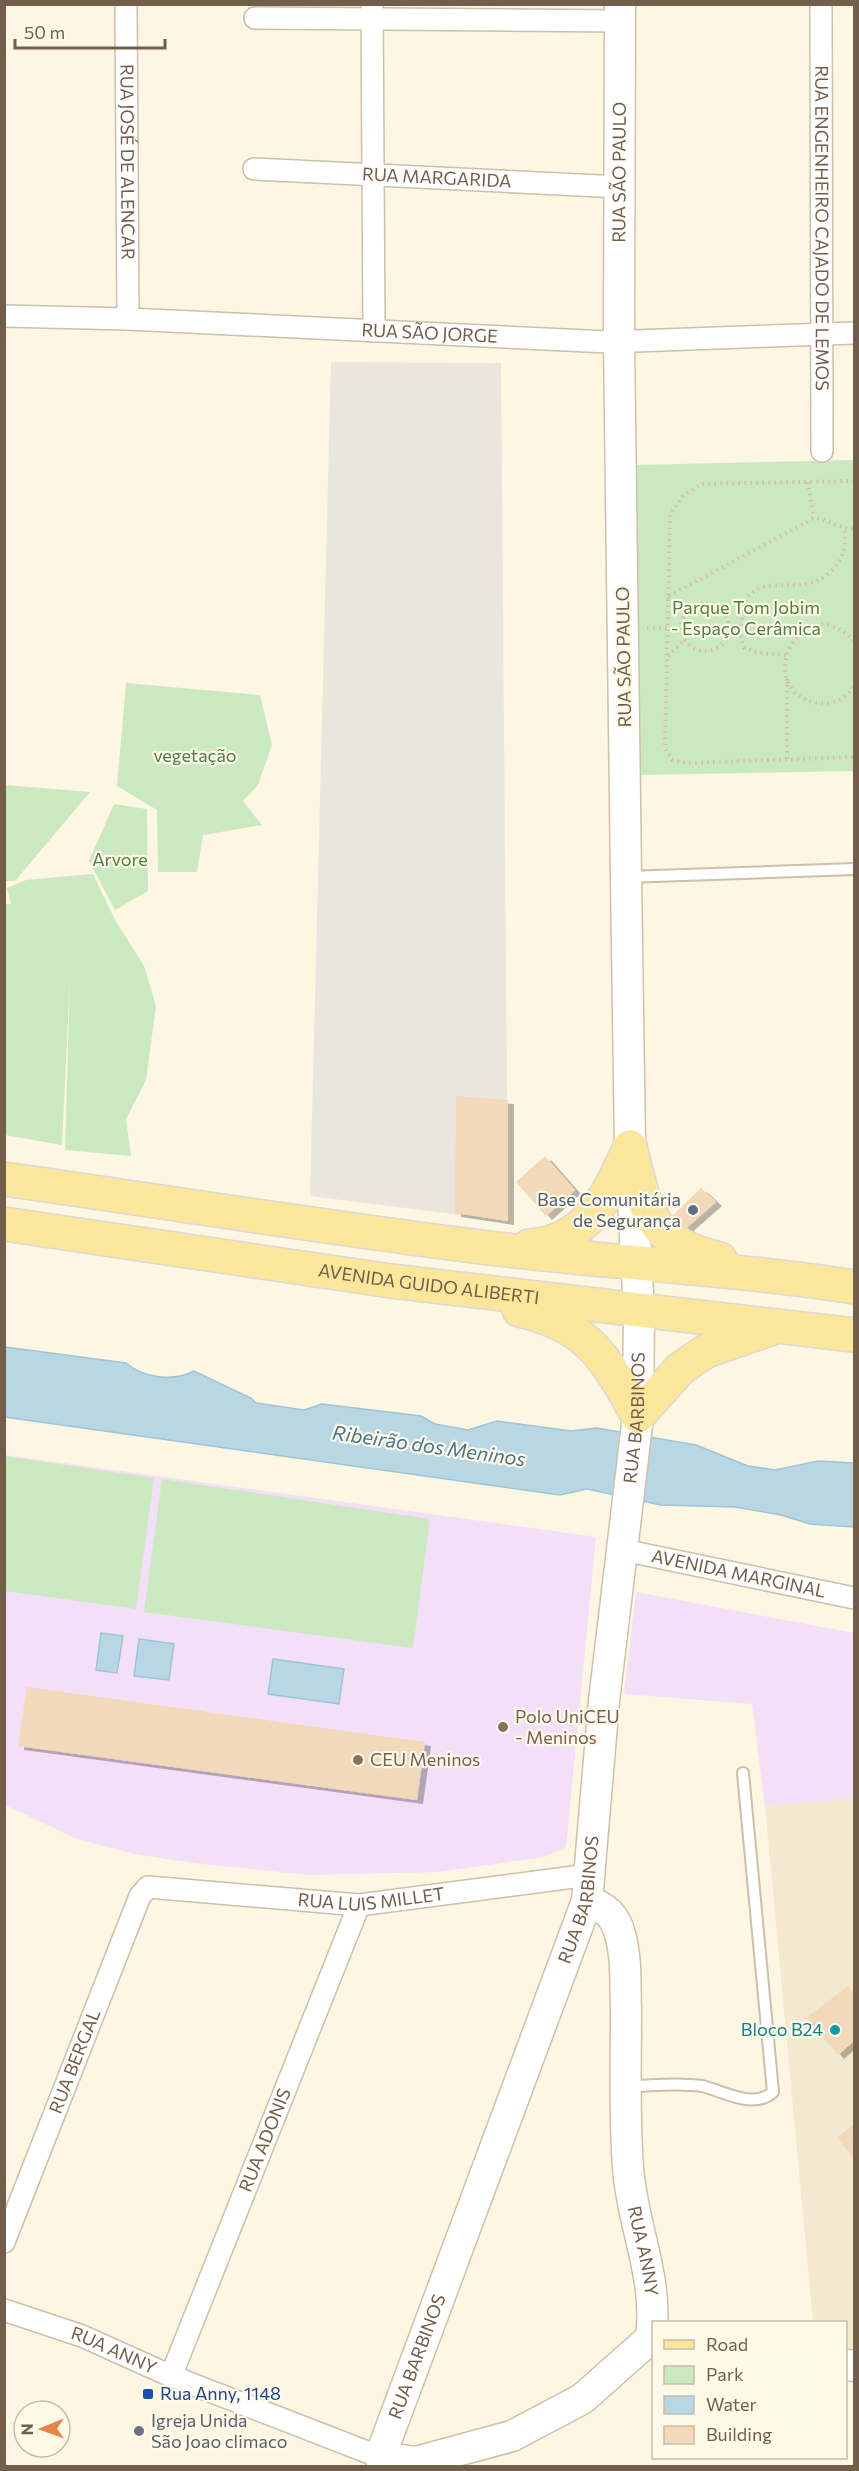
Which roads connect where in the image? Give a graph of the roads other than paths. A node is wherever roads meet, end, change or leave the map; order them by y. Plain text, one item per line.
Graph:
1 (126, 4) edge
2 (821, 4) edge
3 (372, 12) edge
4 (620, 13) edge
5 (255, 18) dead end
6 (255, 170) dead end
7 (373, 176) junction
8 (620, 187) junction
9 (4, 316) edge
10 (128, 319) junction
11 (374, 332) junction
12 (855, 333) edge
13 (822, 335) junction
14 (619, 342) junction
15 (822, 451) dead end
16 (855, 869) edge
17 (626, 877) junction
18 (630, 1147) junction
19 (4, 1179) edge
20 (217, 1209) junction
21 (4, 1224) edge
22 (489, 1248) junction
23 (193, 1252) junction
24 (637, 1264) junction
25 (795, 1276) junction
26 (391, 1281) junction
27 (855, 1287) edge
28 (639, 1310) junction
29 (781, 1325) junction
30 (855, 1335) edge
31 (638, 1421) junction
32 (622, 1550) junction
33 (855, 1598) edge
34 (744, 1773) dead end
35 (152, 1886) joint
36 (588, 1888) junction
37 (359, 1905) junction
38 (626, 2086) junction
39 (4, 2242) edge
40 (4, 2310) edge
41 (653, 2321) edge
42 (652, 2338) edge
43 (171, 2376) junction
44 (381, 2462) edge

1 - 10 street, RUA JOSÉ DE ALENCAR
2 - 13 street, RUA ENGENHEIRO CAJADO DE LEMOS
3 - 4 street
3 - 5 street
3 - 7 street
4 - 8 street, RUA SÃO PAULO
6 - 7 street, RUA MARGARIDA
7 - 8 street, RUA MARGARIDA
7 - 11 street
8 - 14 street, RUA SÃO PAULO
9 - 10 street, RUA SÃO JORGE
10 - 11 street, RUA SÃO JORGE
11 - 14 street, RUA SÃO JORGE
12 - 13 street, RUA SÃO JORGE
13 - 14 street, RUA SÃO JORGE
13 - 15 street, RUA ENGENHEIRO CAJADO DE LEMOS
14 - 17 street, RUA SÃO PAULO
16 - 17 lane
17 - 18 street, RUA SÃO PAULO
18 - 22 main road
18 - 24 street, RUA SÃO PAULO
18 - 25 main road
19 - 20 main road
20 - 22 main road
20 - 23 main road
21 - 23 main road, AVENIDA GUIDO ALIBERTI
22 - 24 main road
23 - 26 main road, AVENIDA GUIDO ALIBERTI
24 - 25 main road
24 - 28 street, RUA SÃO PAULO
25 - 27 main road
26 - 28 main road, AVENIDA GUIDO ALIBERTI
26 - 31 main road
28 - 29 main road, AVENIDA GUIDO ALIBERTI
28 - 31 street, RUA BARBINOS
29 - 30 main road, AVENIDA GUIDO ALIBERTI
29 - 31 main road
31 - 32 street, RUA BARBINOS
32 - 33 street, AVENIDA MARGINAL
32 - 36 street, RUA BARBINOS
34 - 38 lane
35 - 37 street, RUA LUIS MILLET
35 - 39 street, RUA BERGAL
36 - 37 street, RUA LUIS MILLET
36 - 38 street, RUA ANNY
36 - 44 street, RUA BARBINOS
37 - 43 street, RUA ADONIS
38 - 41 street, RUA ANNY
40 - 43 street, RUA ANNY
42 - 44 street, RUA ANNY
43 - 44 street, RUA ANNY

